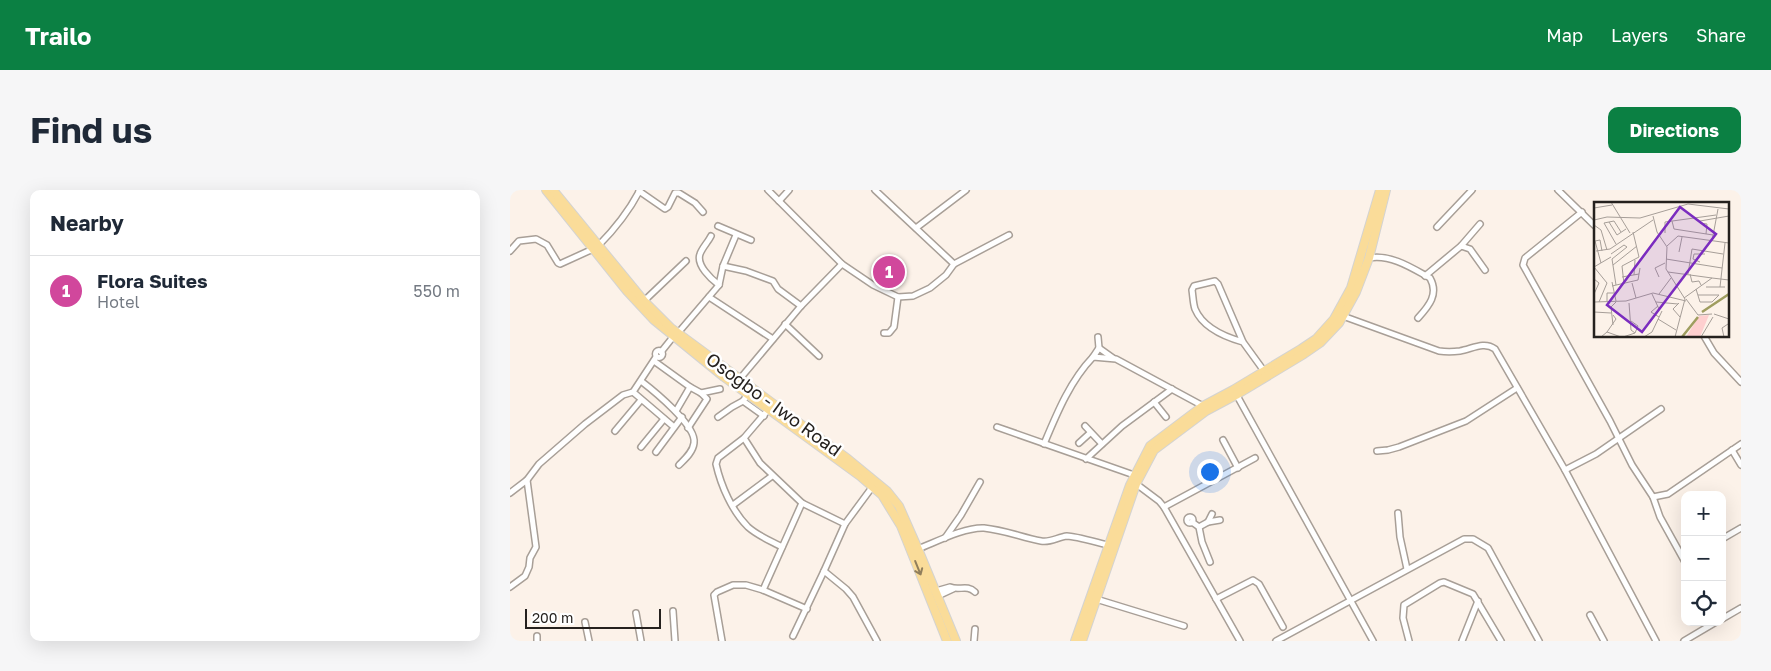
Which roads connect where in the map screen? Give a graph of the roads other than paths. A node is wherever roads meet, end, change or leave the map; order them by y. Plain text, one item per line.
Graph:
1 (546, 190) edge
2 (553, 190) edge
3 (768, 190) edge
4 (789, 190) edge
5 (875, 190) edge
6 (966, 190) edge
7 (1380, 190) edge
8 (1386, 190) edge
9 (1472, 190) edge
10 (1558, 190) edge
11 (640, 191) edge
12 (779, 201) junction
13 (703, 212) dead end
14 (1582, 212) junction
15 (1480, 224) dead end
16 (1594, 225) edge
17 (718, 226) dead end
18 (1437, 227) dead end
19 (916, 228) junction
20 (736, 235) junction
21 (1009, 235) dead end
22 (711, 236) dead end
23 (751, 240) dead end
24 (1461, 246) junction
25 (596, 247) junction
26 (510, 250) edge
27 (1369, 258) junction
28 (686, 261) dead end
29 (609, 264) junction
30 (842, 264) junction
31 (954, 264) junction
32 (723, 266) junction
33 (1485, 270) dead end
34 (1425, 276) junction
35 (719, 285) junction
36 (709, 297) junction
37 (898, 297) junction
38 (644, 301) junction
39 (801, 306) junction
40 (1341, 315) junction
41 (1418, 318) dead end
42 (785, 324) junction
43 (884, 333) dead end
44 (676, 335) junction
45 (1098, 337) dead end
46 (1705, 338) edge
47 (773, 339) junction
48 (1243, 342) junction
49 (1100, 348) junction
50 (819, 356) dead end
51 (1093, 357) junction
52 (655, 359) junction
53 (1116, 360) junction
54 (1264, 371) junction
55 (641, 381) junction
56 (738, 382) junction
57 (1741, 382) edge
58 (690, 388) junction
59 (1518, 388) junction
60 (720, 389) dead end
61 (1172, 389) junction
62 (633, 392) junction
63 (1235, 392) junction
64 (701, 393) junction
65 (748, 394) junction
66 (660, 398) junction
67 (641, 400) junction
68 (744, 401) junction
69 (1154, 402) junction
70 (1203, 406) junction
71 (652, 408) junction
72 (1661, 409) dead end
73 (676, 412) junction
74 (766, 413) junction
75 (682, 417) junction
76 (718, 417) dead end
77 (1166, 417) dead end
78 (664, 419) junction
79 (1084, 426) dead end
80 (674, 427) junction
81 (997, 427) dead end
82 (688, 428) junction
83 (615, 431) dead end
84 (1090, 433) junction
85 (744, 438) junction
86 (1619, 438) junction
87 (1223, 440) dead end
88 (1079, 443) dead end
89 (1044, 444) junction
90 (1102, 444) junction
91 (1741, 444) edge
92 (641, 447) dead end
93 (1732, 450) junction
94 (1377, 451) dead end
95 (656, 452) dead end
96 (1255, 458) dead end
97 (1086, 459) junction
98 (679, 465) dead end
99 (1741, 465) edge
100 (1238, 468) junction
101 (1565, 470) junction
102 (772, 476) junction
103 (527, 480) junction
104 (1134, 480) junction
105 (980, 482) dead end
106 (873, 486) junction
107 (510, 493) edge
108 (1130, 493) junction
109 (1149, 494) junction
110 (1653, 497) junction
111 (802, 503) junction
112 (733, 505) junction
113 (1164, 507) junction
114 (1398, 513) dead end
115 (1212, 514) dead end
116 (1220, 520) dead end
117 (1208, 522) junction
118 (844, 524) junction
119 (1199, 527) junction
120 (1177, 528) junction
121 (1741, 528) edge
122 (1726, 536) edge
123 (944, 538) junction
124 (1108, 545) junction
125 (782, 547) junction
126 (918, 549) junction
127 (1681, 555) edge
128 (1210, 562) dead end
129 (1407, 569) junction
130 (824, 571) junction
131 (510, 587) edge
132 (763, 590) junction
133 (975, 592) dead end
134 (937, 594) junction
135 (1096, 599) junction
136 (1216, 599) junction
137 (1351, 600) junction
138 (1478, 601) junction
139 (1741, 608) edge
140 (807, 609) junction
141 (673, 611) dead end
142 (636, 613) dead end
143 (1590, 615) dead end
144 (1726, 617) edge
145 (585, 622) dead end
146 (1184, 626) dead end
147 (1709, 626) edge
148 (1283, 627) dead end
149 (975, 629) dead end
150 (793, 636) dead end
151 (589, 641) edge
152 (641, 641) edge
153 (675, 641) edge
154 (722, 641) edge
155 (877, 641) edge
156 (947, 641) edge
157 (956, 641) edge
158 (974, 641) edge
159 (1075, 641) edge
160 (1082, 641) edge
161 (1240, 641) edge
162 (1276, 641) edge
163 (1373, 641) edge
164 (1408, 641) edge
165 (1462, 641) edge
166 (1501, 641) edge
167 (1539, 641) edge
168 (1604, 641) edge
169 (1656, 641) edge
170 (1684, 641) edge

1 - 25 main road, Osogbo - Iwo Road
2 - 25 main road, Osogbo - Iwo Road
3 - 12 street
4 - 12 street
5 - 19 street
6 - 19 street
7 - 40 main road
8 - 27 main road
9 - 18 street
10 - 14 street
11 - 13 street
11 - 25 street
12 - 30 street
14 - 16 street
14 - 86 street
15 - 24 street
17 - 20 street
19 - 31 street
20 - 23 street
20 - 32 street
21 - 31 street
22 - 35 street
24 - 33 street
24 - 34 street
25 - 26 street
25 - 29 main road, Osogbo - Iwo Road
27 - 34 street
27 - 40 main road
28 - 38 street
29 - 38 main road, Osogbo - Iwo Road
29 - 44 main road, Osogbo - Iwo Road
30 - 37 street
30 - 39 street
31 - 37 street
32 - 35 street
32 - 39 street
34 - 41 street
35 - 36 street
36 - 44 street
36 - 47 street
37 - 43 street
38 - 44 main road, Osogbo - Iwo Road
39 - 42 street
40 - 54 main road
40 - 59 street
40 - 63 main road
42 - 47 street
42 - 50 street
44 - 52 street
44 - 56 main road, Osogbo - Iwo Road
45 - 49 street
46 - 57 street
47 - 56 street
48 - 48 street
48 - 54 street
49 - 51 street
49 - 53 street
51 - 53 street
51 - 89 street
52 - 55 street
52 - 58 street
53 - 61 street
54 - 63 main road
55 - 62 street
55 - 66 street
56 - 65 main road, Osogbo - Iwo Road
56 - 126 main road, Osogbo - Iwo Road
58 - 64 street
58 - 73 street
59 - 94 street
59 - 101 street
60 - 64 street
61 - 69 street
61 - 70 street
62 - 67 street
62 - 103 street
63 - 70 main road
63 - 104 main road
63 - 137 street
64 - 82 street
65 - 68 street
65 - 74 main road, Osogbo - Iwo Road
66 - 71 street
66 - 73 street
67 - 71 street
67 - 83 street
68 - 74 street
68 - 76 street
69 - 77 street
69 - 90 street
70 - 104 main road
71 - 78 street
72 - 86 street
73 - 75 street
74 - 85 street
74 - 106 main road, Osogbo - Iwo Road
75 - 80 street
75 - 82 street
78 - 80 street
78 - 92 street
79 - 84 street
80 - 95 street
81 - 89 street
82 - 98 street
84 - 88 street
84 - 90 street
85 - 102 street
85 - 112 street
86 - 101 street
86 - 110 street
87 - 100 street
89 - 97 street
90 - 97 street
91 - 93 street
93 - 99 street
93 - 110 street
96 - 100 street
97 - 104 street
100 - 113 street
101 - 169 street
102 - 111 street
102 - 112 street
103 - 107 street
103 - 131 street
104 - 108 main road
104 - 109 street
105 - 123 street
106 - 118 street
106 -> 156 main road, Osogbo - Iwo Road
108 - 109 street
108 - 124 main road
108 - 135 main road
109 - 113 street
110 - 127 street
111 - 118 street
111 - 125 street
112 - 125 street
113 - 120 street
114 - 129 street
115 - 117 street
116 - 117 street
117 - 119 street
118 - 130 street
119 - 120 street
119 - 128 street
120 - 136 street
121 - 122 street
123 - 124 street
123 - 126 street
124 - 159 main road
125 - 132 street
126 - 134 main road, Osogbo - Iwo Road
129 - 137 street
129 - 167 street
130 - 140 street
130 - 155 street
132 - 140 street
132 - 154 street
133 - 134 street
134 - 157 main road, Osogbo - Iwo Road
135 - 146 street
135 - 160 main road
136 - 148 street
136 - 161 street
137 - 162 street
137 - 163 street
138 - 164 street
138 - 165 street
138 - 166 street
139 - 144 street
140 - 150 street
141 - 153 street
142 - 152 street
143 - 168 street
145 - 151 street
147 - 170 street
149 - 158 street

